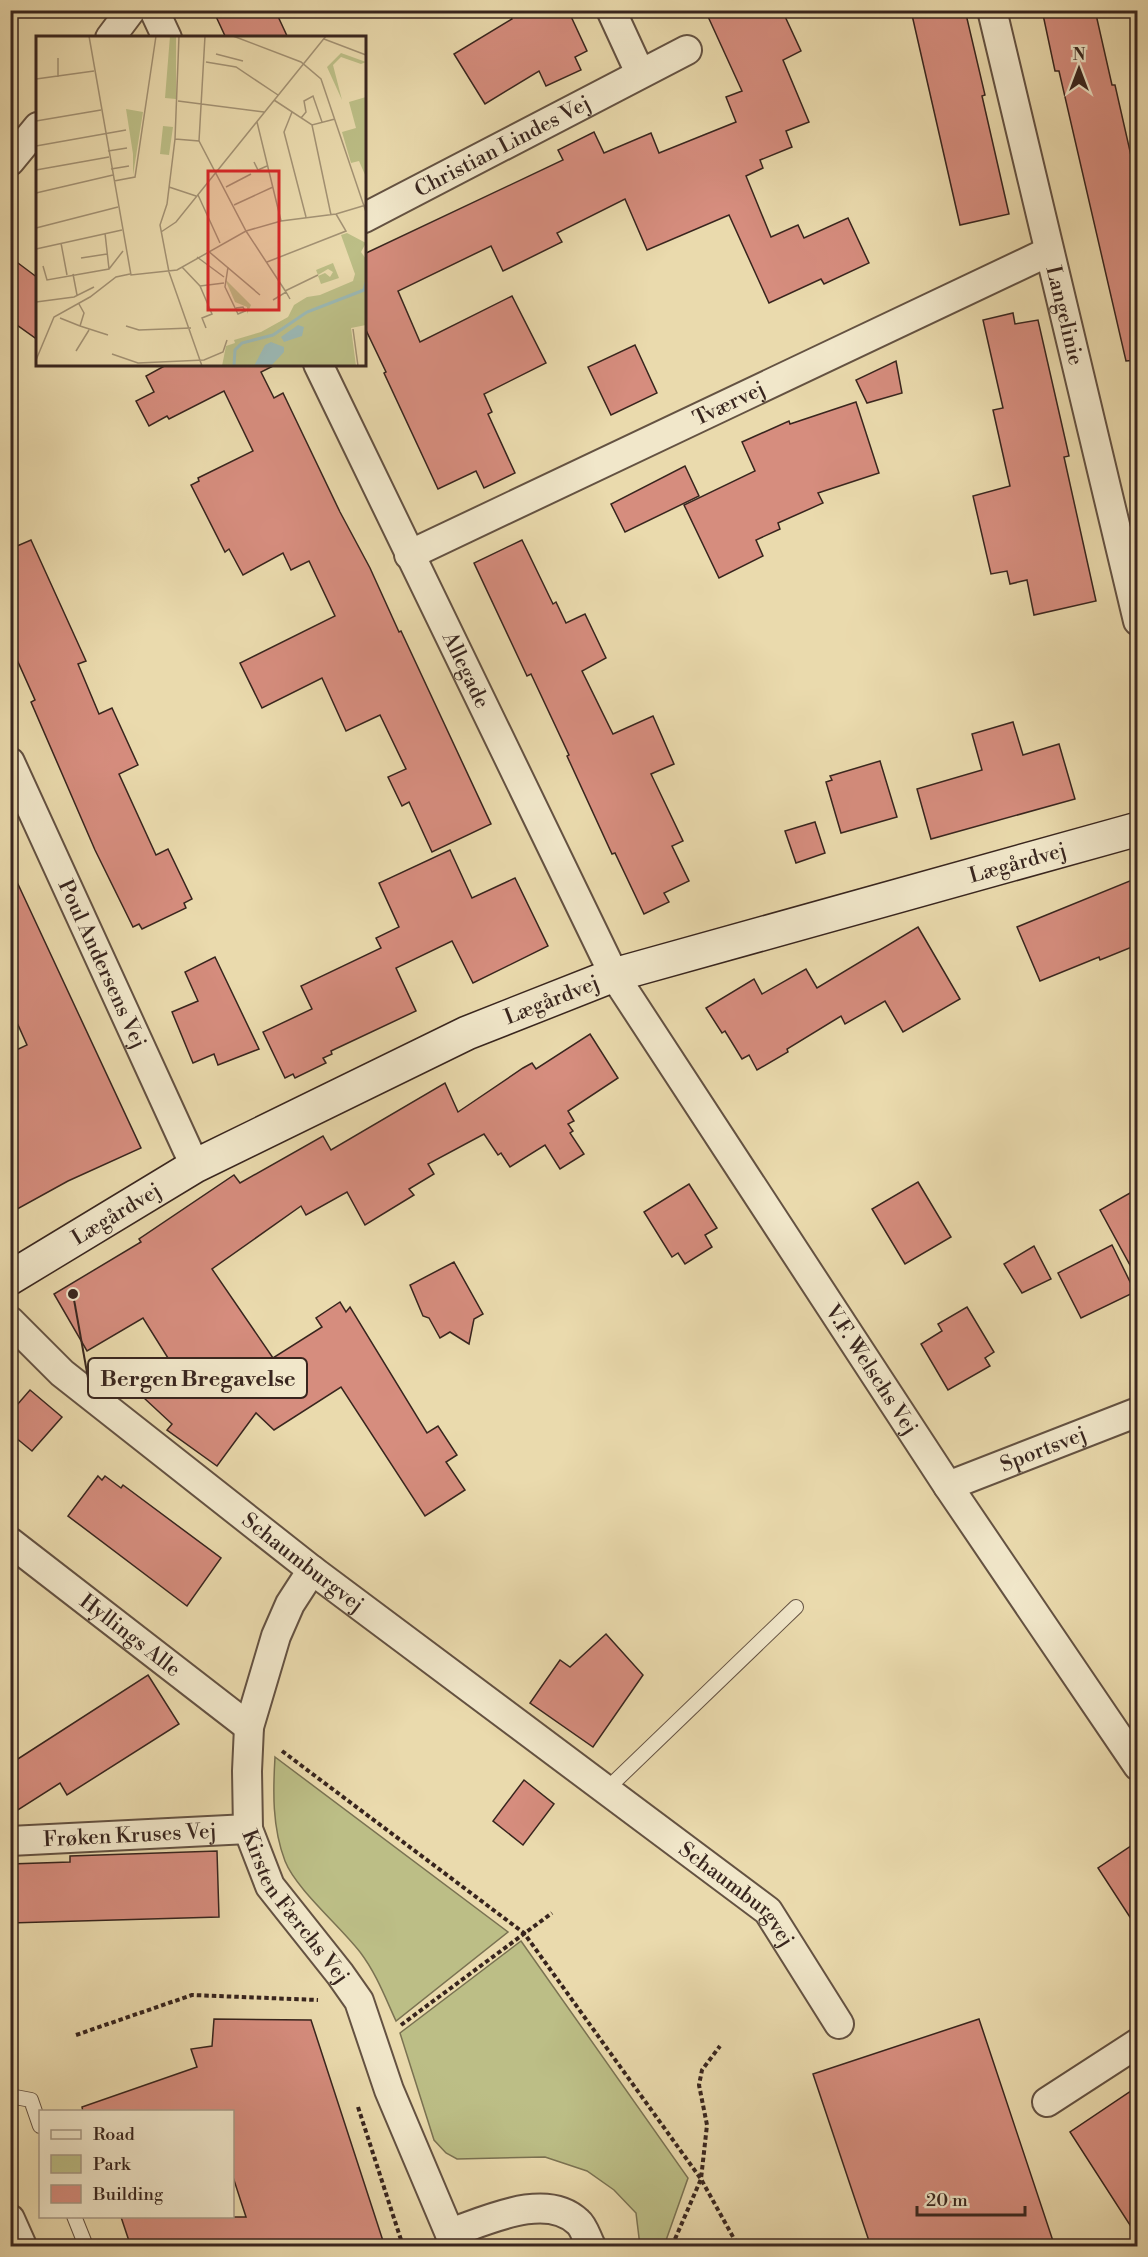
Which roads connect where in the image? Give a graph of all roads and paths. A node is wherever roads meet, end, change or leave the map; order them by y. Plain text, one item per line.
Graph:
1 (131, 10) edge
2 (154, 10) edge
3 (611, 10) edge
4 (992, 10) edge
5 (112, 36) edge
6 (166, 36) edge
7 (687, 50) dead end
8 (640, 73) junction
9 (36, 129) edge
10 (10, 161) edge
11 (366, 217) edge
12 (1048, 252) junction
13 (319, 366) edge
14 (409, 555) junction
15 (1137, 621) edge
16 (10, 762) edge
17 (1137, 829) edge
18 (614, 975) junction
19 (195, 1166) junction
20 (10, 1278) edge
21 (10, 1321) edge
22 (1137, 1412) edge
23 (948, 1486) junction
24 (10, 1542) edge
25 (312, 1570) junction
26 (796, 1607) dead end
27 (249, 1727) junction
28 (1136, 1762) edge
29 (607, 1789) junction
30 (249, 1830) junction
31 (10, 1841) edge
32 (552, 1913) dead end
33 (524, 1933) junction
34 (359, 2001) junction
35 (403, 2024) dead end
36 (839, 2024) dead end
37 (76, 2035) dead end
38 (1137, 2043) edge
39 (720, 2046) dead end
40 (10, 2096) edge
41 (356, 2101) dead end
42 (1047, 2102) dead end
43 (39, 2124) edge
44 (701, 2179) junction
45 (75, 2218) edge
46 (10, 2219) edge
47 (452, 2240) edge
48 (22, 2247) edge
49 (86, 2247) edge
50 (403, 2247) edge
51 (591, 2247) edge
52 (672, 2247) edge
53 (738, 2247) edge

1 - 5 street
2 - 6 street
3 - 8 street
4 - 12 street, Langelinie
7 - 8 street, Christian Lindes Vej
8 - 11 street, Christian Lindes Vej
9 - 10 street
12 - 14 street, Tværvej
12 - 15 street, Langelinie
13 - 14 street, Allegade
14 - 18 street, Allegade
16 - 19 street, Poul Andersens Vej
17 - 18 street, Lægårdvej
18 - 19 street, Lægårdvej
18 - 23 street, V.F. Welschs Vej
19 - 20 street, Lægårdvej
21 - 25 street, Schaumburgvej
22 - 23 street, Sportsvej
23 - 28 street, V.F. Welschs Vej
24 - 27 street, Hyllings Alle
25 - 27 street, Kirsten Færchs Vej
25 - 29 street, Schaumburgvej
26 - 29 lane
27 - 30 street, Kirsten Færchs Vej
27 - 33 path
29 - 36 street, Schaumburgvej
30 - 31 street, Frøken Kruses Vej
30 - 34 street, Kirsten Færchs Vej
32 - 33 path
33 - 35 path
33 - 44 path
34 - 37 path
34 - 47 street, Kirsten Færchs Vej
38 - 42 street
39 - 44 path
40 - 43 lane
41 - 50 path
44 - 52 path
44 - 53 path
45 - 49 lane
46 - 48 street
47 - 51 street, Kirsten Færchs Vej

